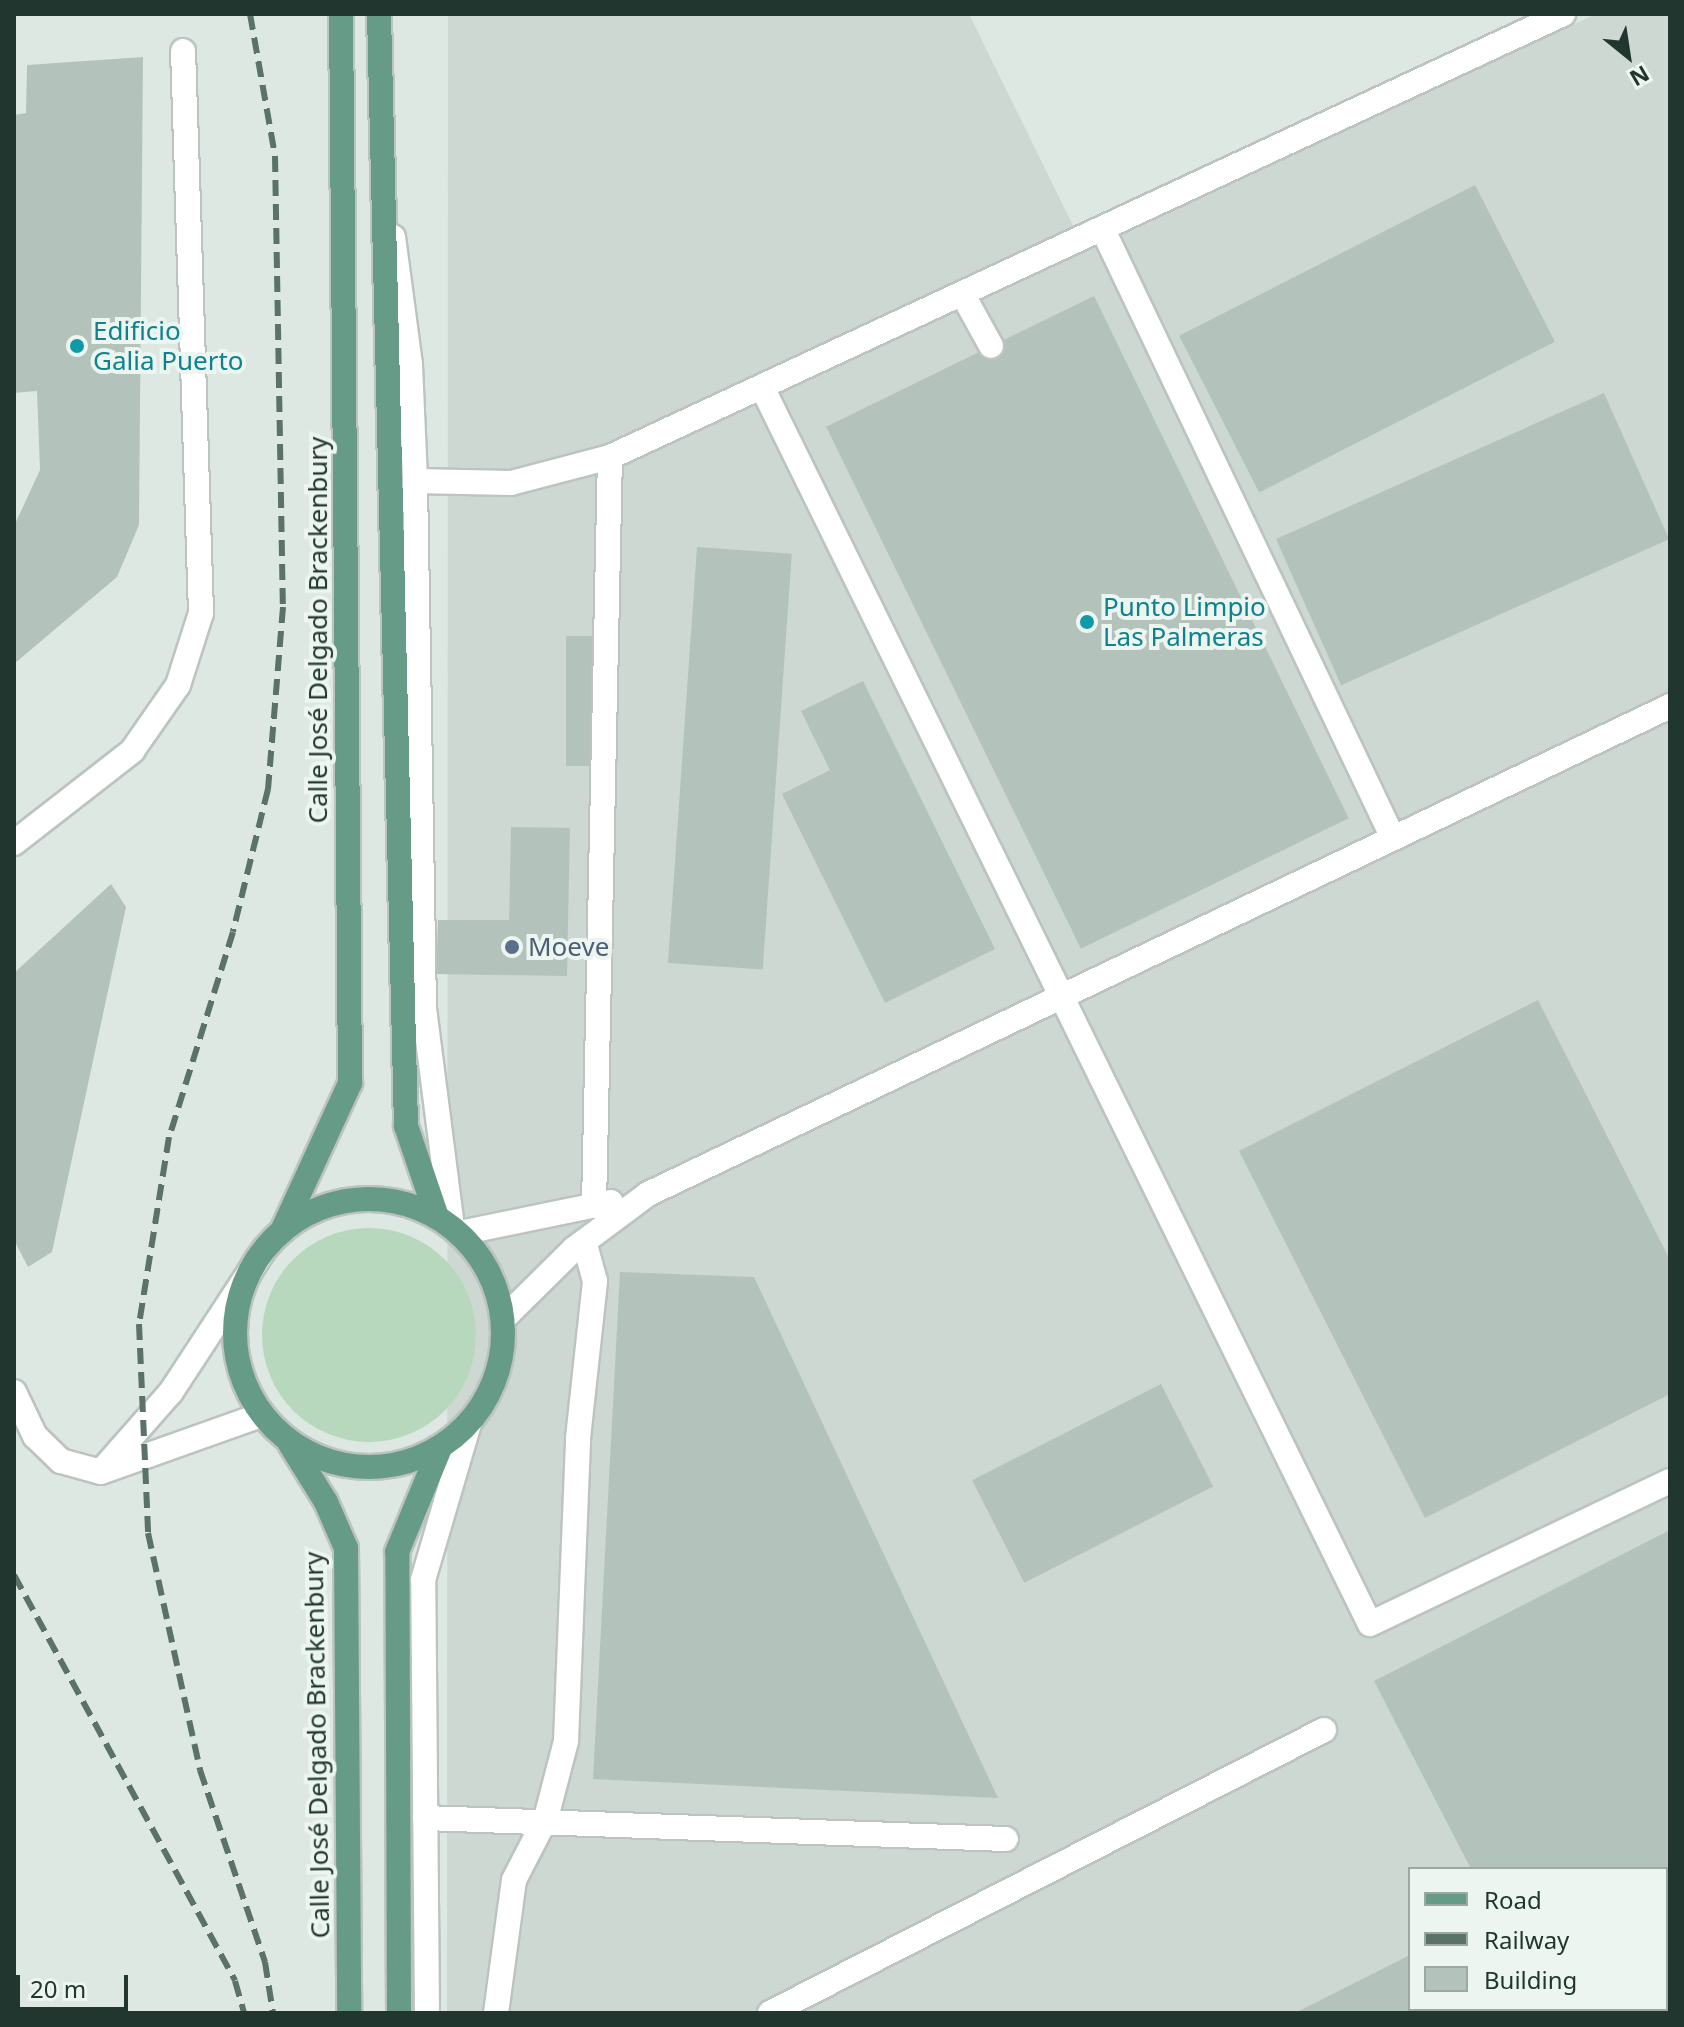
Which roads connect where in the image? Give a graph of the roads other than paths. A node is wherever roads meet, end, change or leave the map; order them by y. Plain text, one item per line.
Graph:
1 (341, 14) edge
2 (379, 14) edge
3 (1563, 14) edge
4 (183, 51) dead end
5 (381, 145) junction
6 (1103, 230) junction
7 (963, 295) junction
8 (991, 346) dead end
9 (762, 387) junction
10 (610, 457) junction
11 (415, 481) junction
12 (1670, 706) edge
13 (1393, 838) junction
14 (14, 843) edge
15 (1063, 995) junction
16 (648, 1194) junction
17 (594, 1206) junction
18 (450, 1226) junction
19 (282, 1231) junction
20 (584, 1241) junction
21 (264, 1250) junction
22 (503, 1319) junction
23 (14, 1392) edge
24 (261, 1415) junction
25 (469, 1424) junction
26 (24, 1436) edge
27 (289, 1442) junction
28 (440, 1448) junction
29 (101, 1472) junction
30 (1670, 1481) edge
31 (1324, 1730) dead end
32 (425, 1818) junction
33 (546, 1818) junction
34 (1006, 1839) dead end
35 (349, 2013) edge
36 (399, 2013) edge
37 (427, 2013) edge
38 (496, 2013) edge
39 (770, 2013) edge

1 - 19 main road, Calle José Delgado Brackenbury
2 - 5 main road
3 - 6 street
4 - 14 street
5 - 11 street
5 - 18 main road
6 - 7 street
6 - 13 street
7 - 8 street
7 - 9 street
9 - 10 street
9 - 15 street
10 - 11 street
10 - 17 street
11 - 18 street
12 - 13 street
13 - 15 street
15 - 16 street
15 - 30 street
16 - 17 street
16 - 20 street
17 - 18 street
18 - 19 main road
18 - 22 main road
19 - 21 main road
20 - 22 street
20 - 33 street
21 - 24 main road
21 - 29 street
22 - 25 main road
23 - 26 street
24 - 27 main road
24 - 29 street
25 - 28 main road
25 - 32 street
26 - 29 street
27 - 28 main road
27 - 35 main road, Calle José Delgado Brackenbury
28 - 36 main road
31 - 39 street
32 - 33 street
32 - 37 street
33 - 34 street
33 - 38 street

